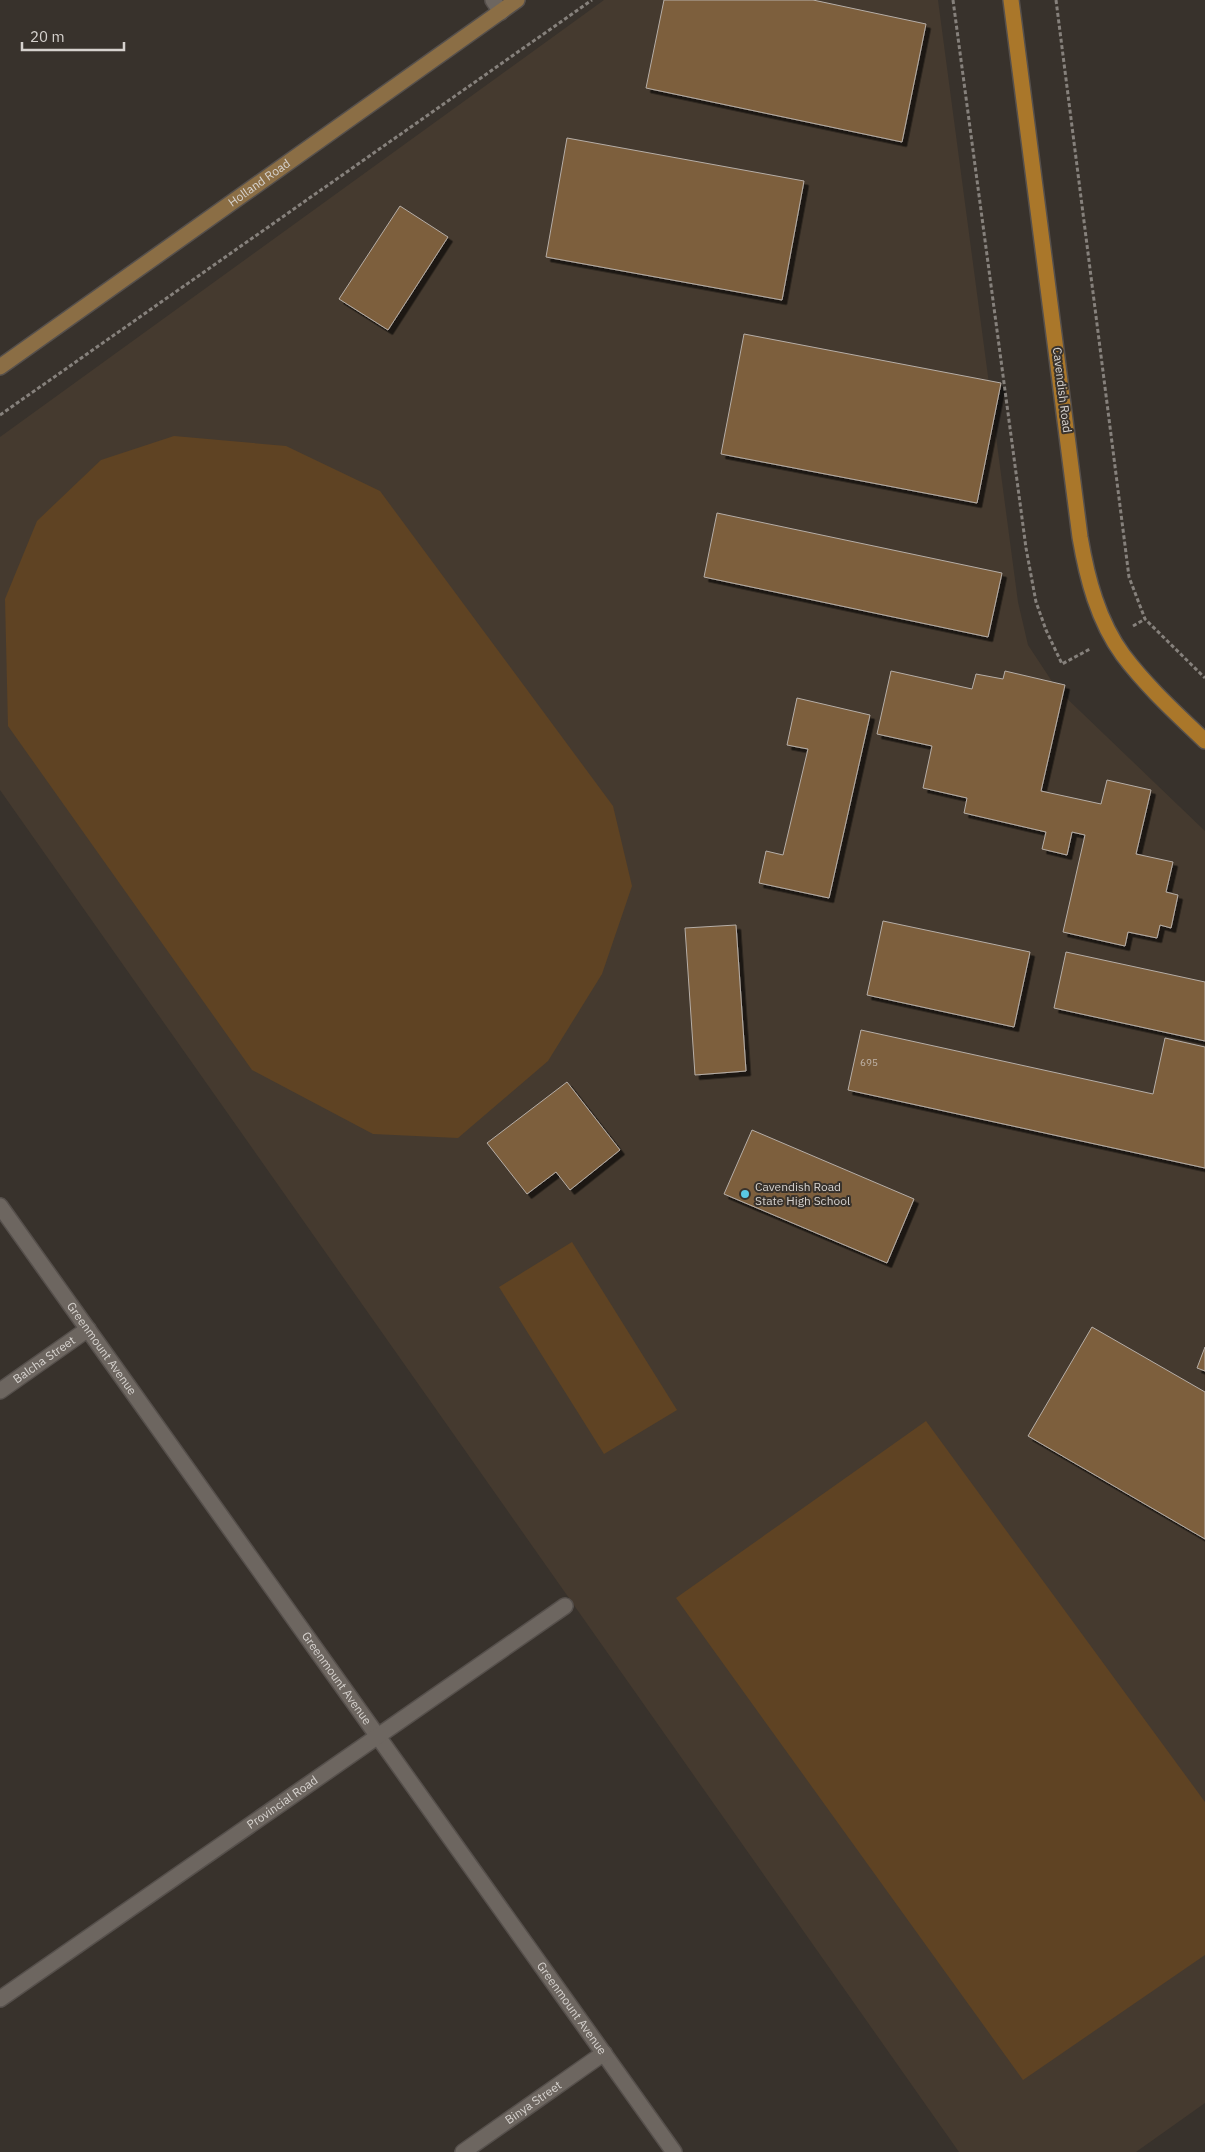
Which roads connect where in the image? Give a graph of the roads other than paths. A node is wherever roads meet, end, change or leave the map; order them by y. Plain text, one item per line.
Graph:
1 (517, 0) edge
2 (1011, 0) edge
3 (497, 6) edge
4 (0, 367) edge
5 (1205, 741) edge
6 (0, 1206) edge
7 (88, 1329) junction
8 (0, 1391) edge
9 (565, 1606) dead end
10 (378, 1737) junction
11 (0, 1999) edge
12 (604, 2052) junction
13 (463, 2152) edge
14 (674, 2152) edge

1 - 3 main road, Holland Road
2 - 5 main road, Cavendish Road
3 - 4 main road, Holland Road
6 - 7 street, Greenmount Avenue
7 - 8 street, Balcha Street
7 - 10 street, Greenmount Avenue
9 - 10 street, Provincial Road
10 - 11 street, Provincial Road
10 - 12 street, Greenmount Avenue
12 - 13 street, Binya Street
12 - 14 street, Greenmount Avenue

